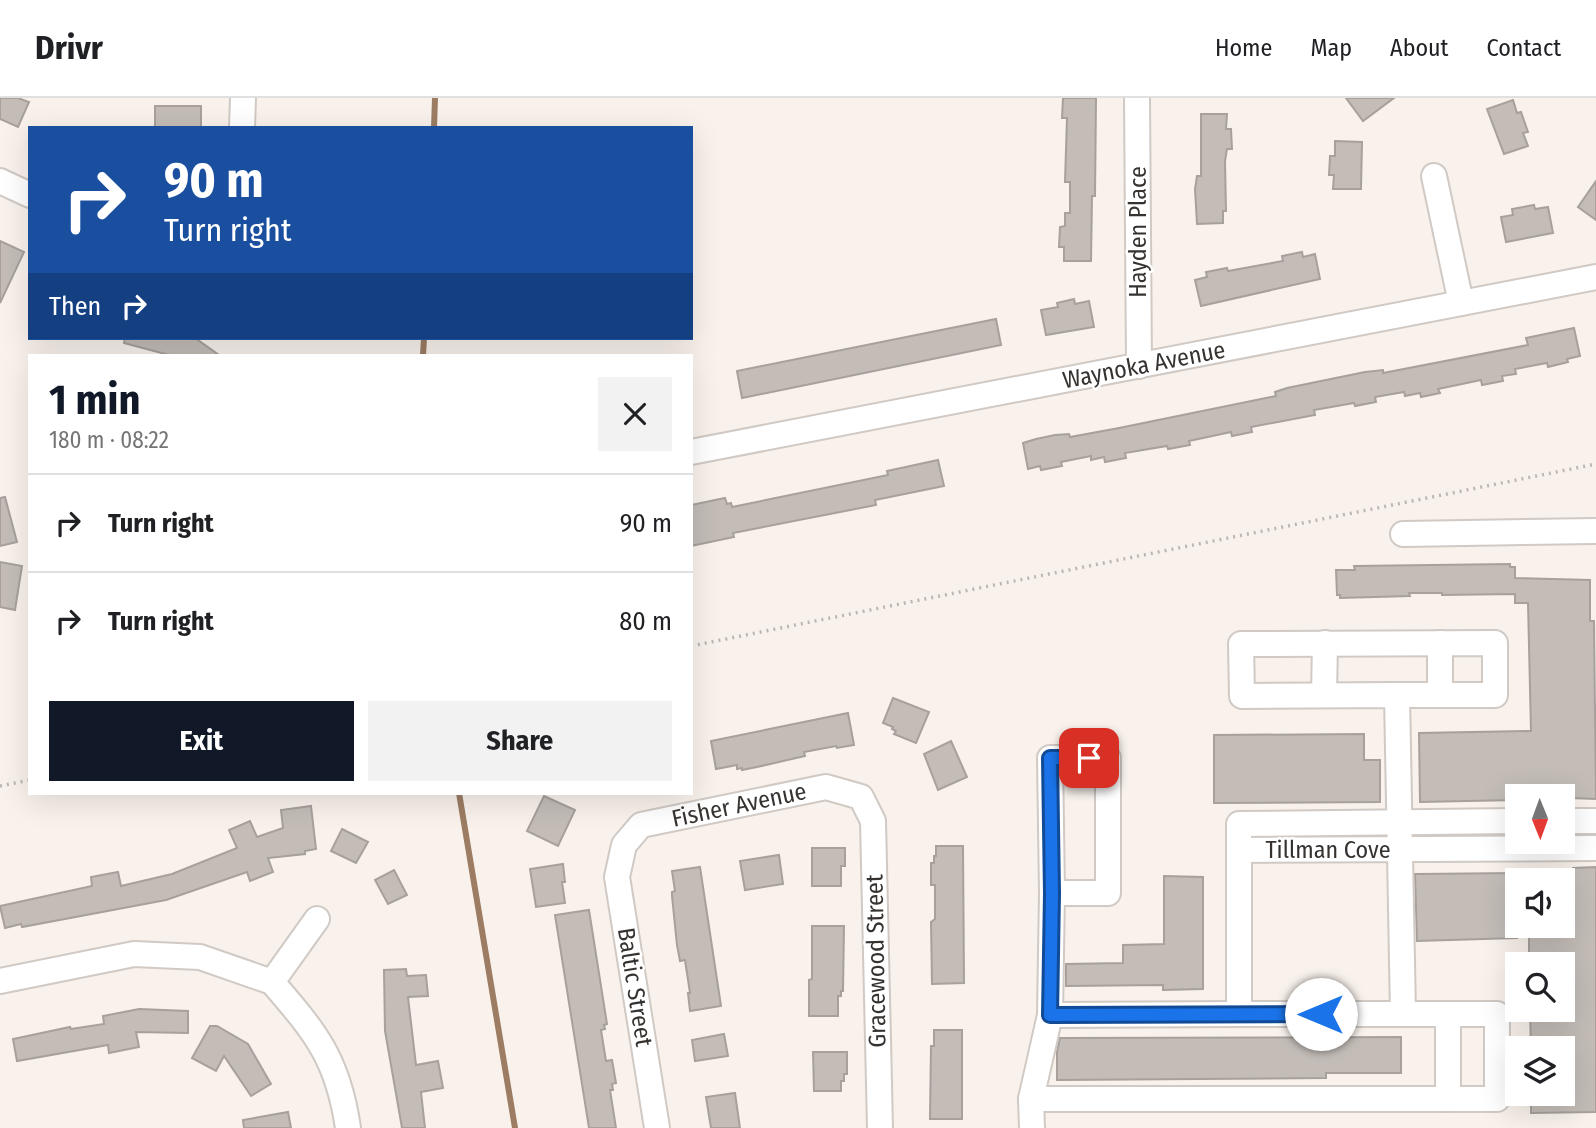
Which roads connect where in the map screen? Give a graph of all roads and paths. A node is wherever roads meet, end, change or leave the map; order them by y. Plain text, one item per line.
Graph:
1 (243, 98) edge
2 (1137, 98) edge
3 (242, 126) edge
4 (1434, 176) dead end
5 (0, 181) edge
6 (28, 194) edge
7 (1596, 277) edge
8 (1461, 303) junction
9 (1139, 366) junction
10 (693, 452) edge
11 (1596, 464) edge
12 (1596, 531) edge
13 (1403, 534) dead end
14 (1325, 643) junction
15 (1440, 643) junction
16 (693, 646) edge
17 (1324, 695) junction
18 (1397, 695) junction
19 (1440, 695) junction
20 (28, 780) edge
21 (0, 786) edge
22 (861, 797) joint
23 (1505, 821) edge
24 (1575, 821) edge
25 (1596, 821) edge
26 (1401, 822) junction
27 (1468, 822) junction
28 (624, 845) joint
29 (1596, 848) edge
30 (1468, 849) junction
31 (1239, 850) junction
32 (1402, 850) junction
33 (1052, 893) junction
34 (317, 919) dead end
35 (0, 981) edge
36 (272, 982) junction
37 (1239, 1014) junction
38 (1403, 1014) junction
39 (1448, 1014) junction
40 (1050, 1015) junction
41 (1031, 1099) junction
42 (1448, 1099) junction
43 (348, 1128) edge
44 (657, 1128) edge
45 (880, 1128) edge
46 (1031, 1128) edge

1 - 3 street
2 - 9 street, Hayden Place
4 - 8 street
5 - 6 street
7 - 8 street, Waynoka Avenue
8 - 9 street, Waynoka Avenue
9 - 10 street, Waynoka Avenue
11 - 16 path
12 - 13 street
14 - 15 street
14 - 17 street
14 - 17 street
15 - 19 street
15 - 19 street
17 - 18 street
18 - 19 street
18 - 26 street
20 - 21 path
22 - 28 street, Fisher Avenue
22 - 45 street, Gracewood Street
23 - 27 street, Tillman Cove
24 - 25 street
26 - 27 street, Tillman Cove
26 - 31 street, Tillman Cove
26 - 32 street
27 - 30 street
28 - 44 street, Baltic Street
29 - 30 street, Tillman Cove
30 - 32 street, Tillman Cove
31 - 32 street, Tillman Cove
31 - 37 street
32 - 38 street
33 - 33 street
33 - 40 street
34 - 36 street
35 - 36 street
36 - 43 street
37 - 38 street
37 - 40 street
38 - 39 street
39 - 42 street
39 - 42 street
40 - 41 street
41 - 42 street
41 - 46 street

